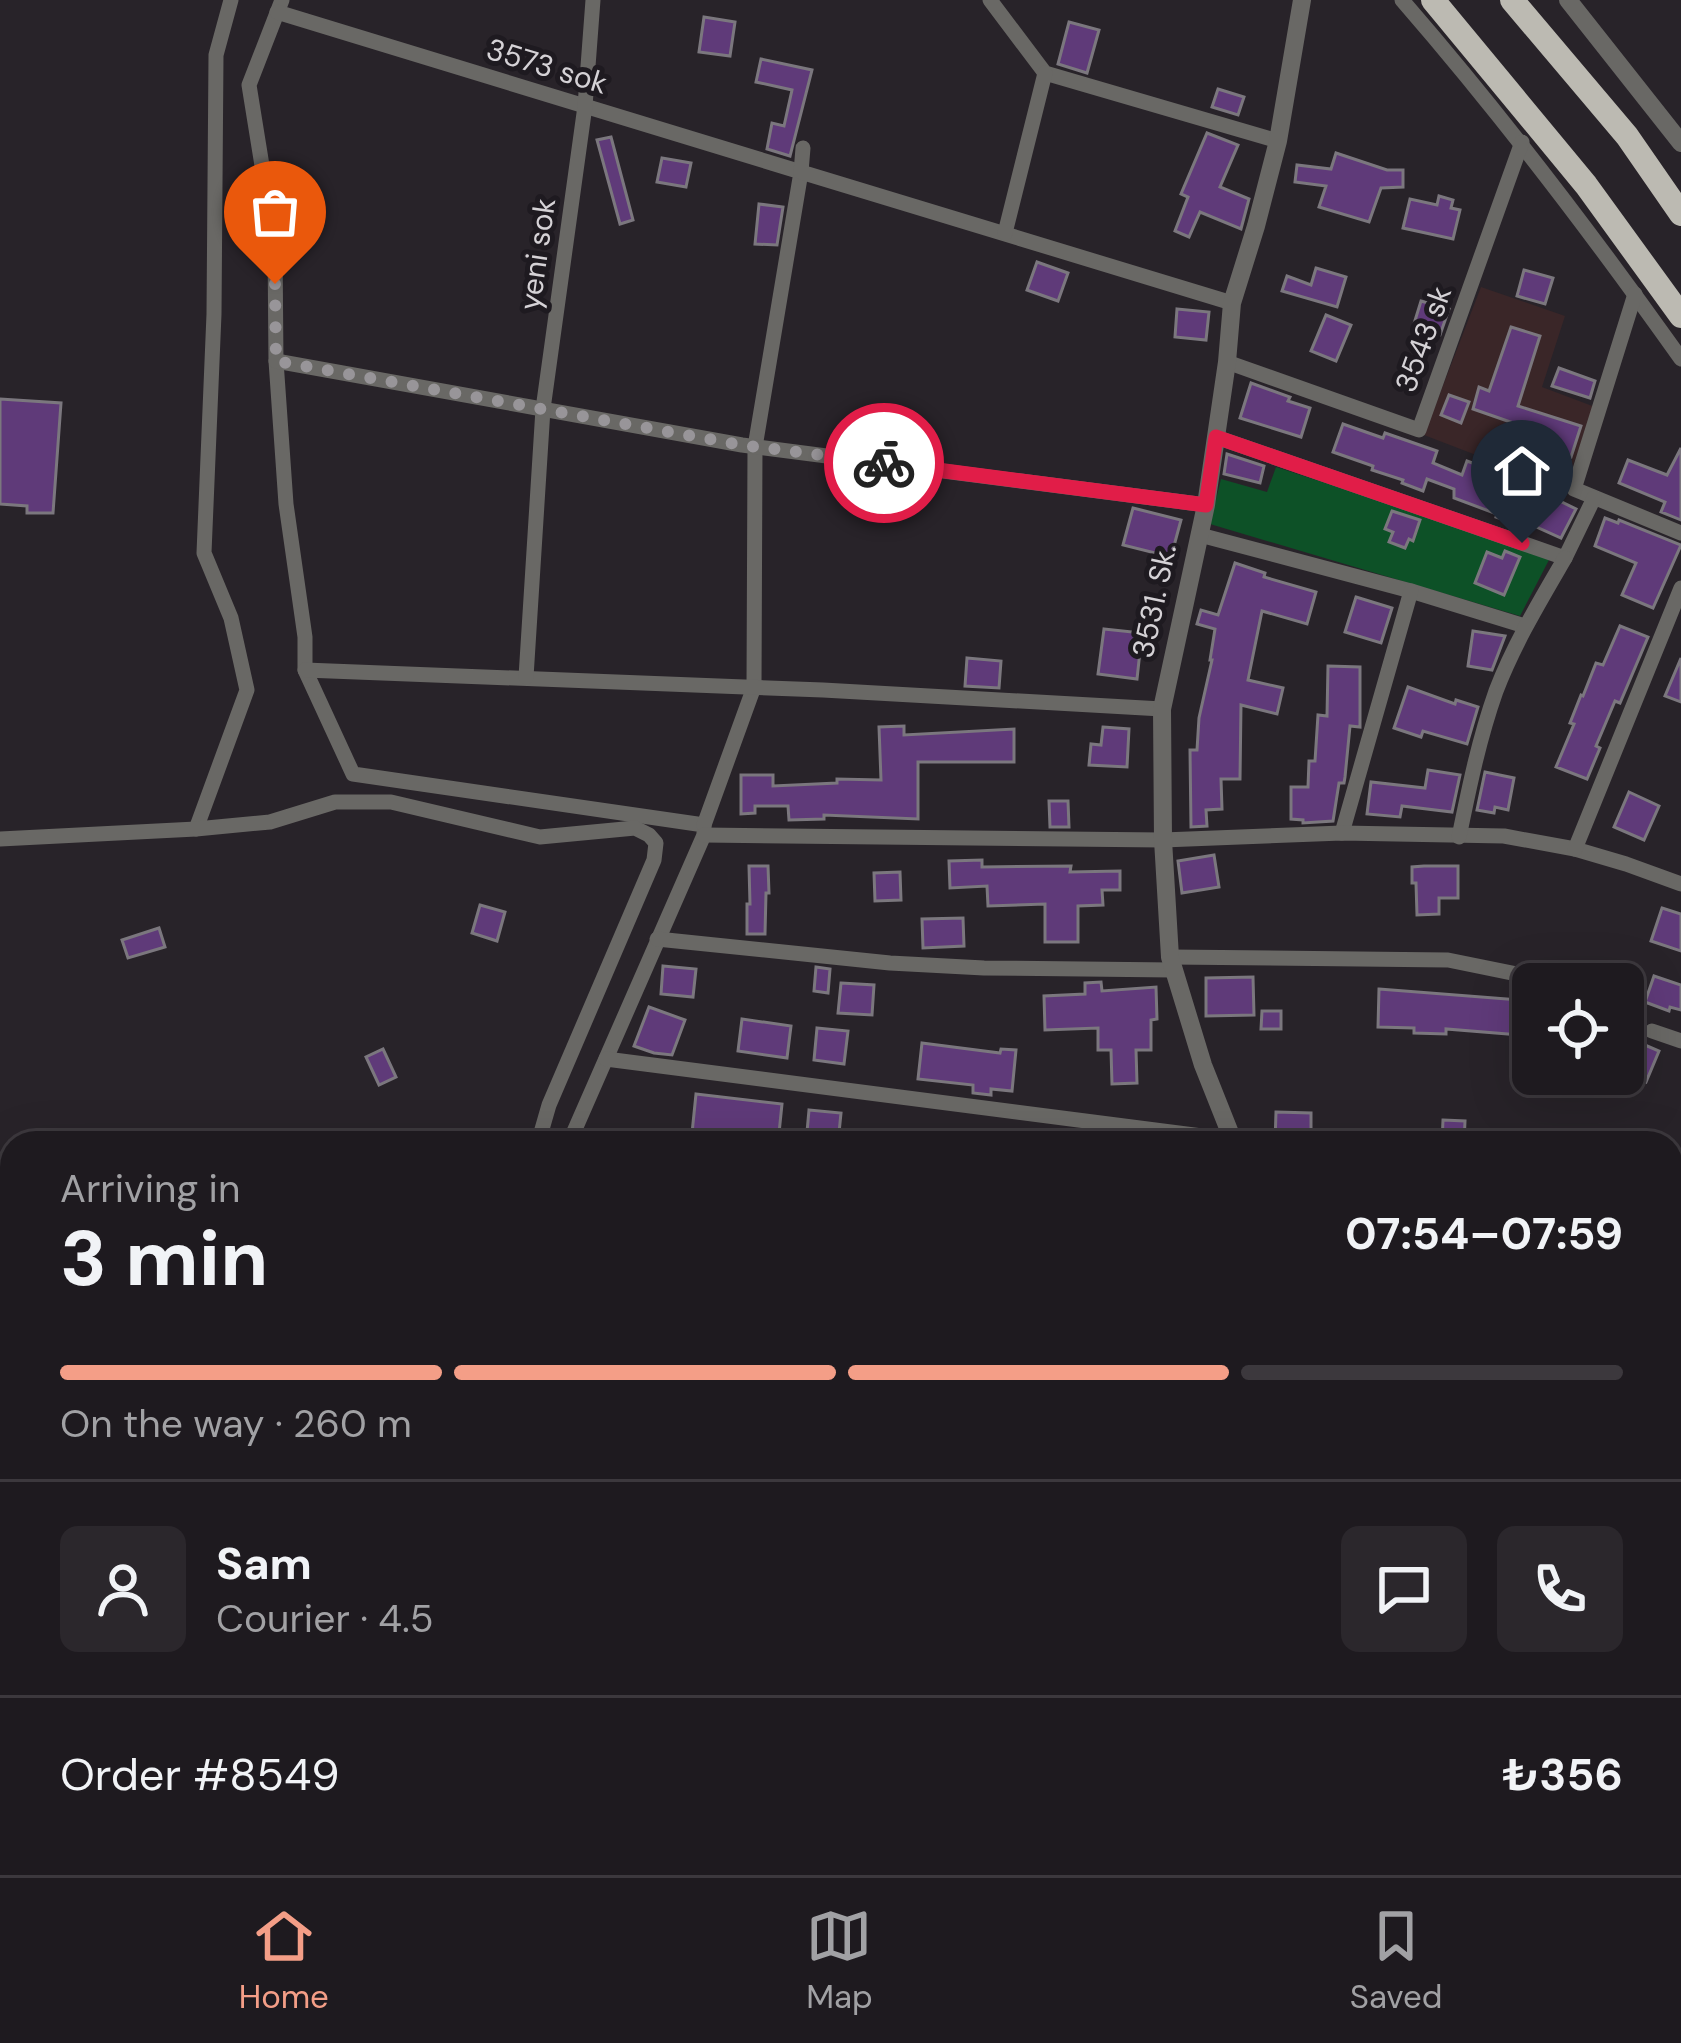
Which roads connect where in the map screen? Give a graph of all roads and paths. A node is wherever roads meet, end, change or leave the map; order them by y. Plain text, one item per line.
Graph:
1 (231, 0) edge
2 (593, 0) edge
3 (990, 0) edge
4 (1303, 0) edge
5 (1402, 0) edge
6 (1433, 0) edge
7 (1512, 0) edge
8 (1568, 0) edge
9 (279, 6) edge
10 (1045, 73) junction
11 (585, 106) junction
12 (1278, 141) junction
13 (1522, 142) junction
14 (1681, 143) edge
15 (802, 148) dead end
16 (801, 172) junction
17 (1681, 214) edge
18 (1005, 233) junction
19 (1635, 294) junction
20 (1232, 302) junction
21 (1681, 316) edge
22 (1681, 359) edge
23 (276, 361) junction
24 (1227, 362) junction
25 (543, 409) junction
26 (1216, 437) junction
27 (755, 446) junction
28 (1594, 497) junction
29 (1206, 505) junction
30 (1681, 533) edge
31 (1200, 535) junction
32 (1565, 558) junction
33 (1681, 588) edge
34 (1411, 591) junction
35 (1526, 626) junction
36 (305, 670) junction
37 (526, 677) junction
38 (754, 687) junction
39 (1162, 709) junction
40 (196, 829) junction
41 (704, 830) junction
42 (1342, 833) junction
43 (1459, 837) junction
44 (0, 839) edge
45 (1163, 840) junction
46 (1575, 849) junction
47 (1681, 884) edge
48 (657, 939) junction
49 (1171, 964) junction
50 (1512, 973) edge
51 (1652, 1030) dead end
52 (1681, 1041) edge
53 (606, 1059) junction
54 (541, 1131) edge
55 (574, 1131) edge
56 (1151, 1131) edge
57 (1230, 1131) edge

1 - 40 street
2 - 11 street, yeni sok
3 - 10 street
4 - 12 street, 3531. Sk.
5 - 13 street
6 - 21 highway
7 - 17 highway
8 - 14 street
9 - 11 street, 3573 sok
9 - 23 street
10 - 12 street
10 - 18 street
11 - 16 street, 3573 sok
11 - 25 street, yeni sok
12 - 20 street, 3531. Sk.
13 - 19 street
13 - 24 street, 3543 sk
15 - 16 street
16 - 18 street, 3573 sok
16 - 27 street
18 - 20 street, 3573 sok
19 - 22 street
19 - 28 street
20 - 24 street, 3531. Sk.
23 - 25 street
23 - 36 street
24 - 26 street, 3531. Sk.
25 - 27 street
25 - 37 street, yeni sok
26 - 29 street, 3531. Sk.
26 - 32 street
27 - 29 street
27 - 38 street
28 - 30 street
28 - 32 street
29 - 31 street, 3531. Sk.
31 - 34 street
31 - 39 street, 3531. Sk.
32 - 35 street
33 - 46 street
34 - 35 street
34 - 42 street
35 - 43 street
36 - 37 street
36 - 41 street
37 - 38 street
38 - 39 street
38 - 41 street
39 - 45 street, 3531. Sk.
40 - 44 street
40 - 54 street
41 - 45 street
41 - 48 street
42 - 43 street
42 - 45 street
43 - 46 street
45 - 49 street, 3531. Sk.
46 - 47 street
48 - 49 street
48 - 53 street
49 - 50 street
49 - 57 street, 3531. Sk.
51 - 52 street
53 - 55 street
53 - 56 street

